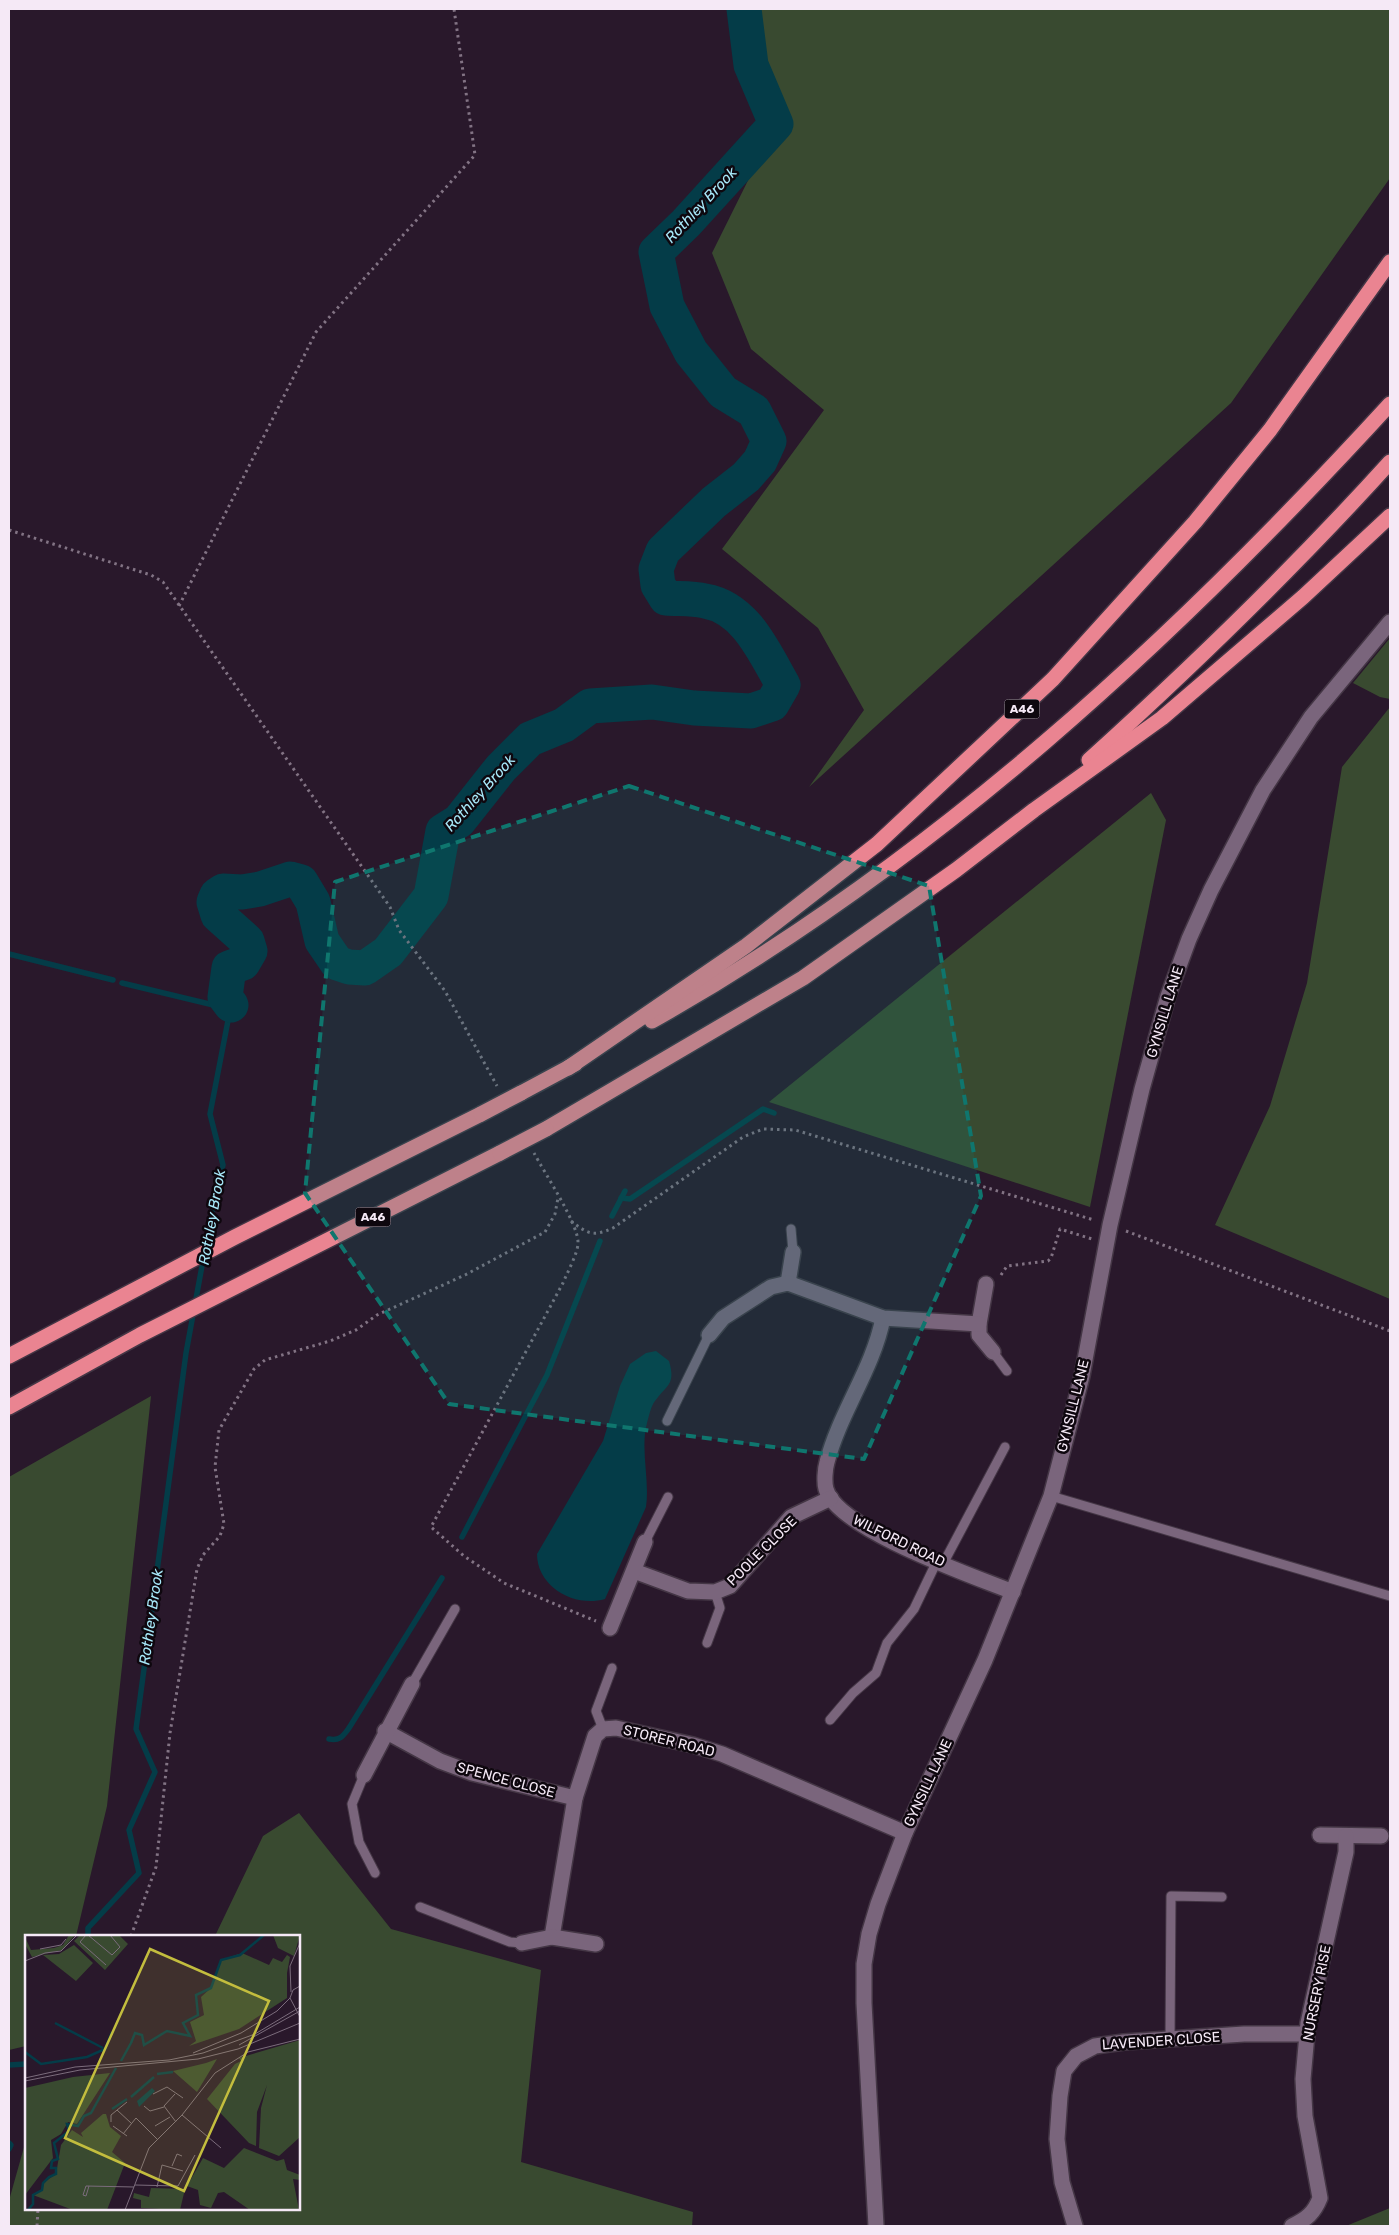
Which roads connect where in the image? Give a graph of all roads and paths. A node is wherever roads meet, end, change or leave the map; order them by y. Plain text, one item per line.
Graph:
1 (454, 9) edge
2 (1390, 262) edge
3 (1390, 404) edge
4 (1390, 462) edge
5 (1390, 516) edge
6 (9, 530) edge
7 (179, 606) junction
8 (1390, 622) edge
9 (1034, 810) junction
10 (568, 1068) junction
11 (497, 1087) dead end
12 (530, 1146) dead end
13 (558, 1197) junction
14 (571, 1221) junction
15 (1110, 1225) junction
16 (791, 1229) dead end
17 (1107, 1244) junction
18 (793, 1252) joint
19 (788, 1283) junction
20 (985, 1287) joint
21 (883, 1318) junction
22 (978, 1324) junction
23 (1390, 1331) edge
24 (709, 1335) joint
25 (992, 1352) joint
26 (9, 1356) edge
27 (1007, 1371) dead end
28 (9, 1406) edge
29 (667, 1420) dead end
30 (1005, 1447) dead end
31 (1051, 1496) junction
32 (668, 1498) dead end
33 (831, 1498) junction
34 (644, 1542) joint
35 (940, 1562) junction
36 (634, 1571) junction
37 (715, 1592) junction
38 (1013, 1592) junction
39 (1390, 1596) edge
40 (455, 1609) dead end
41 (610, 1628) joint
42 (707, 1643) dead end
43 (612, 1668) dead end
44 (412, 1684) joint
45 (830, 1720) dead end
46 (603, 1729) junction
47 (385, 1732) junction
48 (364, 1775) joint
49 (575, 1798) junction
50 (905, 1833) junction
51 (1320, 1835) dead end
52 (1346, 1836) junction
53 (1380, 1836) dead end
54 (375, 1873) dead end
55 (1222, 1897) dead end
56 (420, 1907) dead end
57 (131, 1935) edge
58 (552, 1937) junction
59 (522, 1943) joint
60 (596, 1944) dead end
61 (1307, 2034) junction
62 (1170, 2039) junction
63 (38, 2210) edge
64 (37, 2226) edge
65 (876, 2226) edge
66 (1075, 2226) edge
67 (1292, 2226) edge

1 - 7 path
2 - 10 highway, A46
3 - 10 highway, A46
4 - 9 highway, A46
5 - 9 highway, A46
6 - 7 path
7 - 11 path
8 - 15 street, GYNSILL LANE
9 - 28 highway, A46, bridge
10 - 26 highway, A46, bridge
12 - 13 path
13 - 14 path
13 - 57 path
14 - 15 path
14 - 41 path
15 - 17 street, GYNSILL LANE
15 - 23 path
16 - 18 lane
17 - 20 path
17 - 31 street, GYNSILL LANE
18 - 19 street
19 - 21 street
19 - 24 street
20 - 22 street
21 - 22 street
21 - 33 street
22 - 25 street
24 - 29 lane
25 - 27 lane
30 - 35 lane
31 - 38 street, GYNSILL LANE
31 - 39 lane
32 - 34 lane
33 - 35 street, WILFORD ROAD
33 - 37 street, POOLE CLOSE
34 - 36 street
35 - 38 street, WILFORD ROAD
35 - 45 lane
36 - 37 street, POOLE CLOSE
36 - 41 street
37 - 42 lane
38 - 50 street, GYNSILL LANE
40 - 44 lane
43 - 46 lane
44 - 47 street
46 - 49 street, STORER ROAD
46 - 50 street, STORER ROAD
47 - 48 street
47 - 49 street, SPENCE CLOSE
48 - 54 lane
49 - 58 street, STORER ROAD
50 - 65 street, GYNSILL LANE
51 - 52 street
52 - 53 street
52 - 61 street, NURSERY RISE
55 - 62 lane
56 - 59 lane
58 - 59 street
58 - 60 street
61 - 62 street, LAVENDER CLOSE
61 - 67 street, NURSERY RISE
62 - 66 street, LAVENDER CLOSE
63 - 64 path

